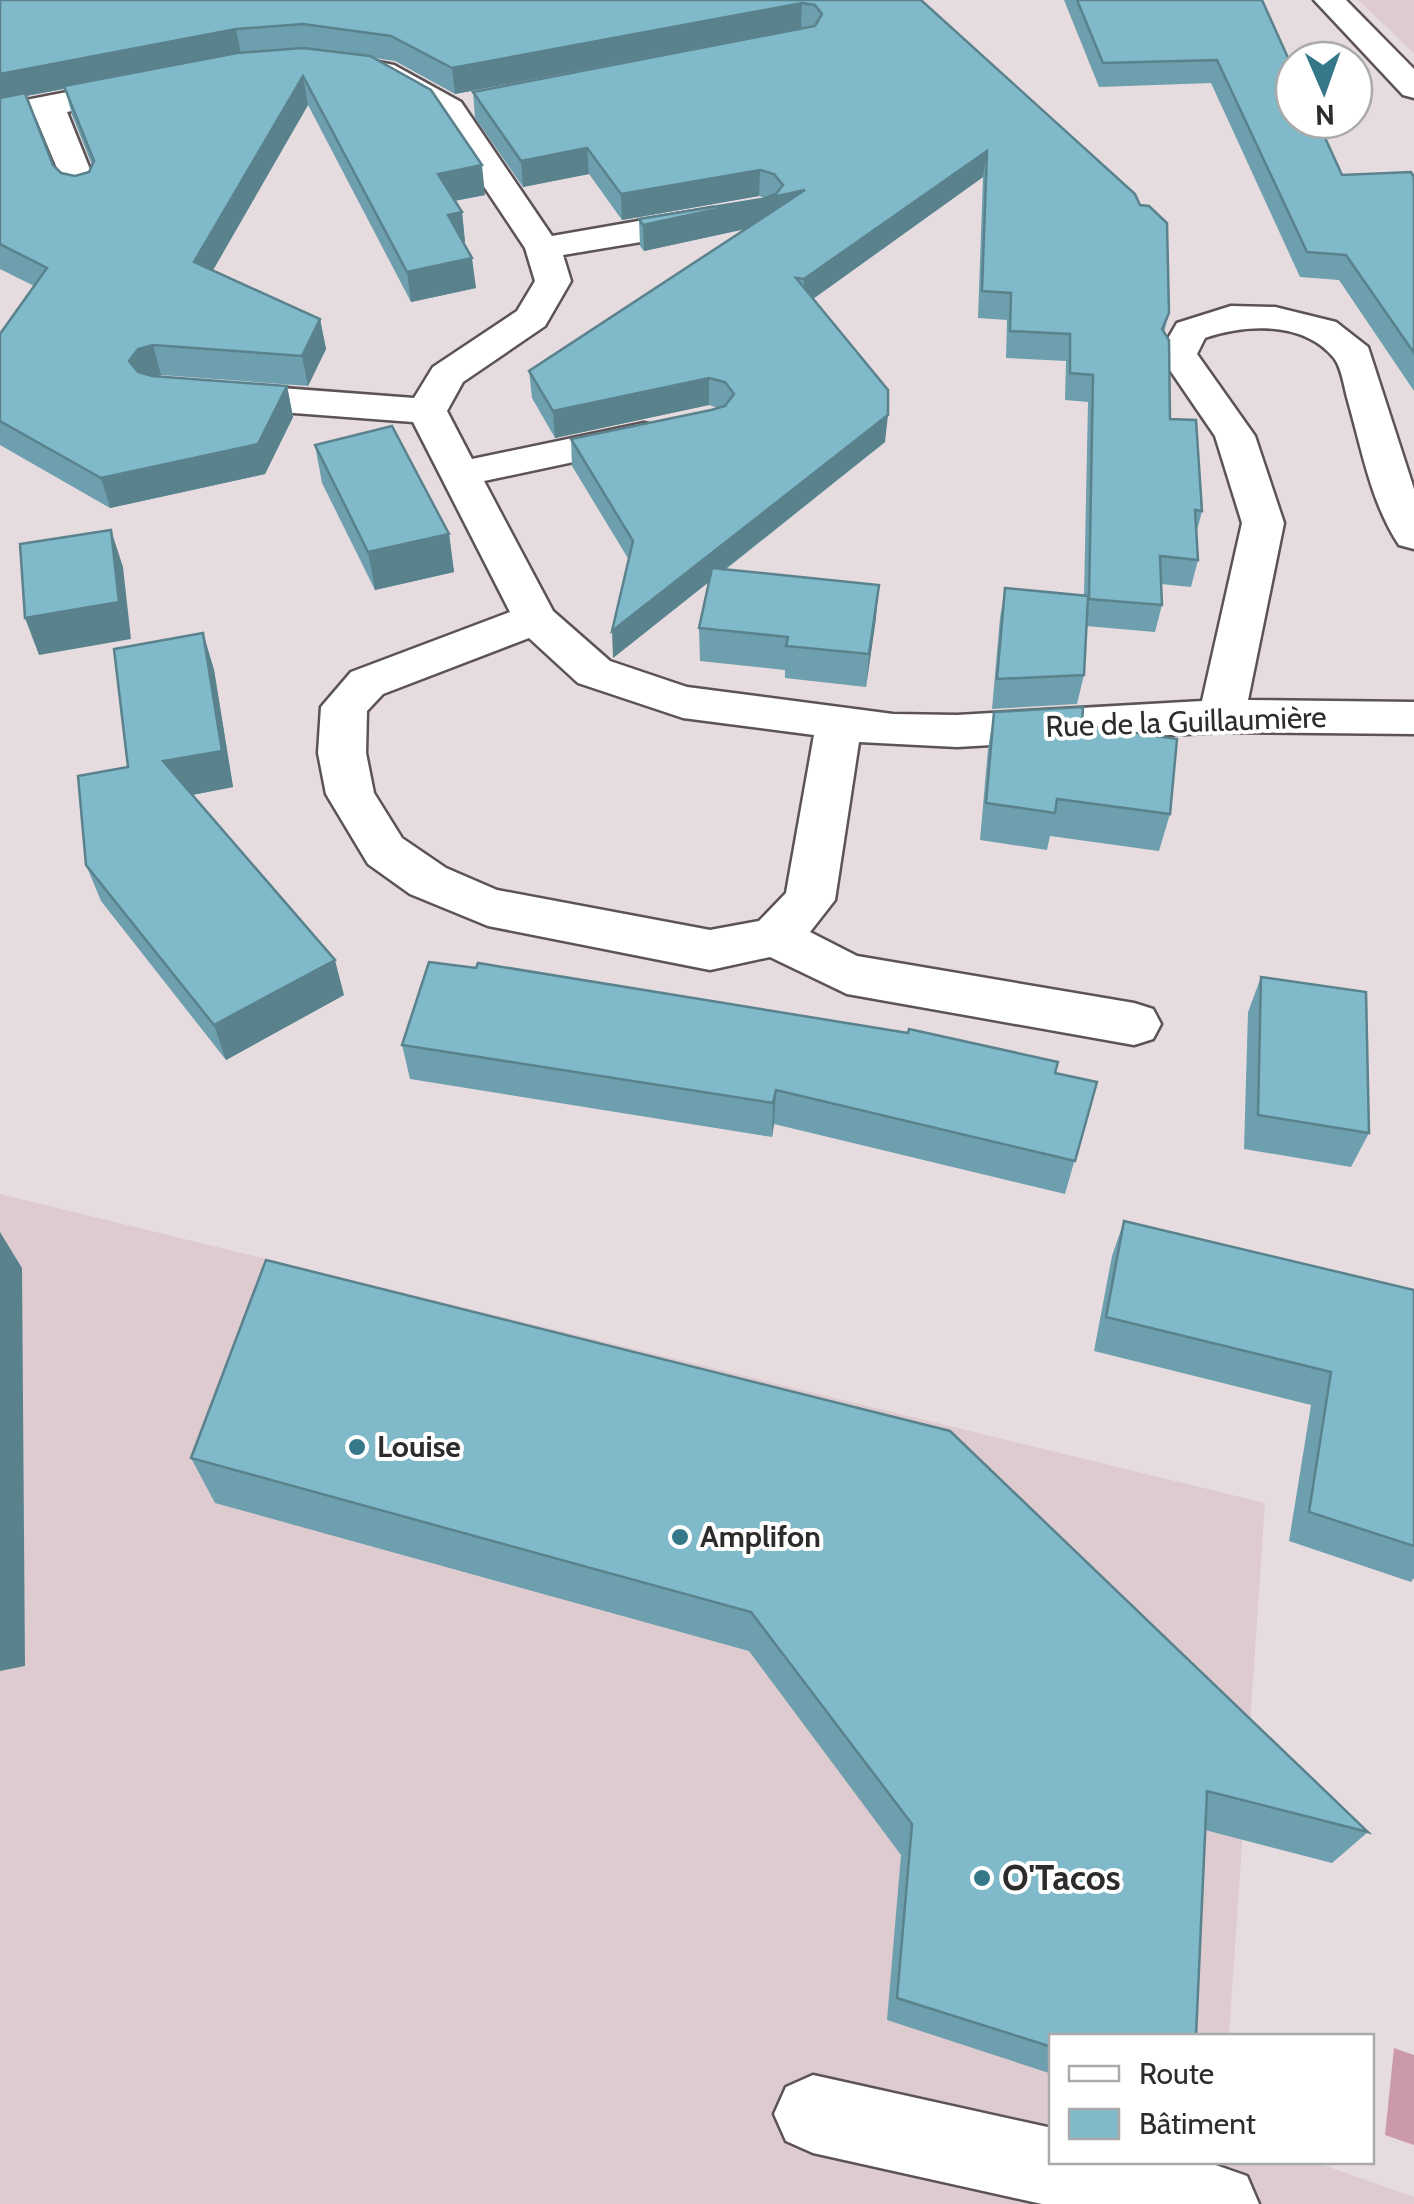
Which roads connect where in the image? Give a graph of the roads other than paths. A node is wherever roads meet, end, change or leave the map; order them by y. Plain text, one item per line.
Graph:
1 (1328, 0) edge
2 (327, 65) edge
3 (184, 80) edge
4 (1414, 88) edge
5 (48, 106) junction
6 (0, 115) edge
7 (82, 192) edge
8 (740, 214) edge
9 (543, 248) junction
10 (180, 393) edge
11 (427, 410) junction
12 (690, 425) edge
13 (461, 474) junction
14 (1414, 536) edge
15 (535, 619) junction
16 (1222, 716) junction
17 (1414, 718) edge
18 (840, 724) junction
19 (775, 937) junction
20 (1134, 1024) dead end
21 (813, 2114) dead end
22 (1219, 2204) edge

1 - 4 street
2 - 9 street
3 - 5 street
5 - 6 street
5 - 7 street
8 - 9 street
9 - 11 street
10 - 11 street
11 - 13 street, Rue de la Guillaumière
12 - 13 street
13 - 15 street, Rue de la Guillaumière
14 - 16 street
15 - 18 street, Rue de la Guillaumière
15 - 19 street
16 - 17 street, Rue de la Guillaumière
16 - 18 street, Rue de la Guillaumière
18 - 19 street
19 - 20 street
21 - 22 street

